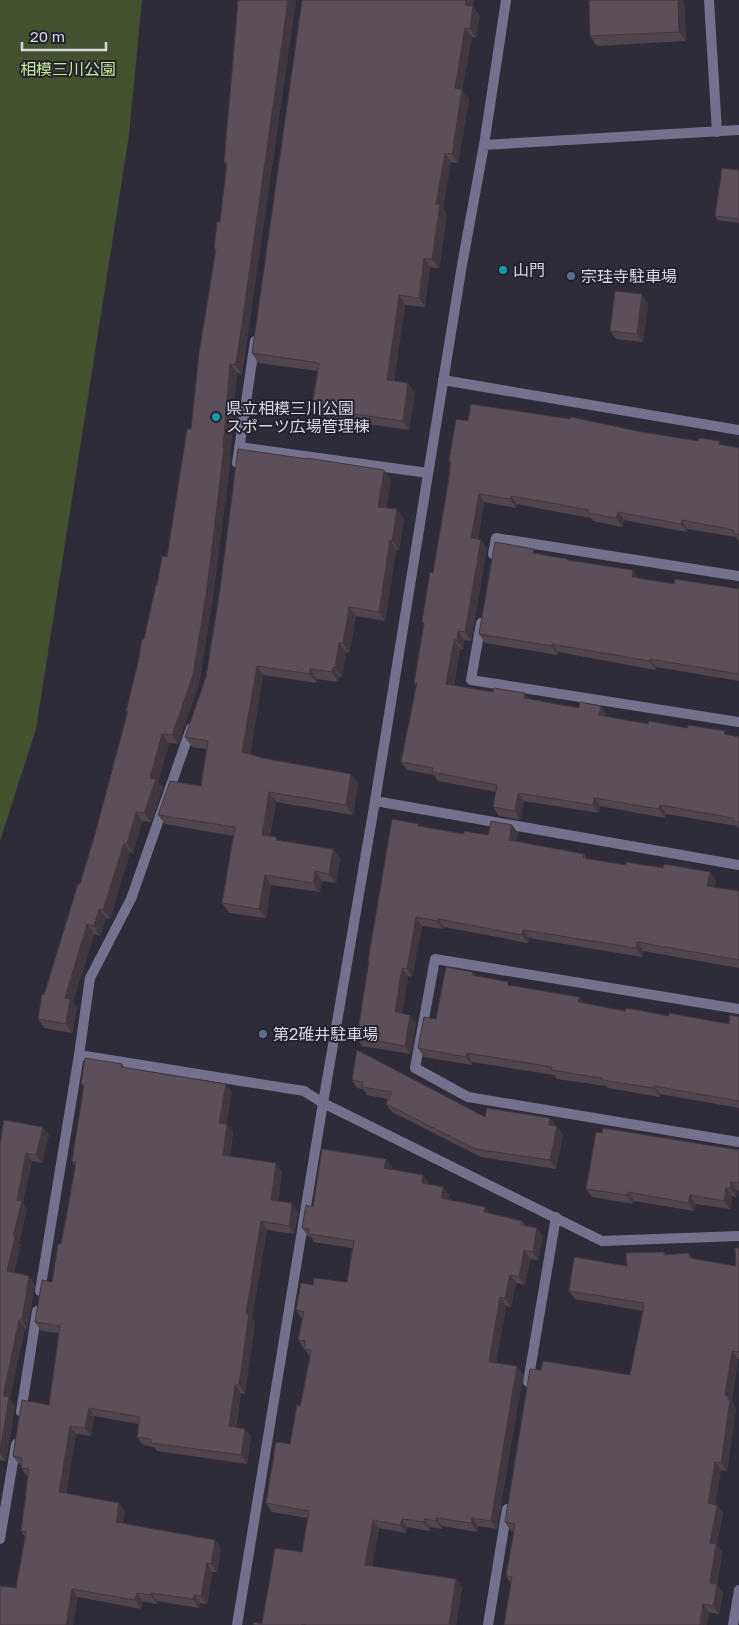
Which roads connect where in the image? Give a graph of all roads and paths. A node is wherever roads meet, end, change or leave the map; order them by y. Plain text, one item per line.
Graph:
1 (506, 0) edge
2 (709, 0) edge
3 (739, 130) edge
4 (716, 132) junction
5 (484, 145) junction
6 (256, 330) edge
7 (443, 380) junction
8 (739, 430) edge
9 (240, 447) junction
10 (428, 473) junction
11 (236, 476) edge
12 (491, 566) edge
13 (739, 576) edge
14 (483, 614) edge
15 (196, 714) edge
16 (739, 722) edge
17 (375, 802) junction
18 (739, 865) edge
19 (739, 1009) edge
20 (79, 1055) junction
21 (323, 1103) junction
22 (739, 1142) edge
23 (556, 1217) junction
24 (739, 1236) edge
25 (527, 1392) edge
26 (509, 1499) edge
27 (0, 1539) edge
28 (739, 1590) edge
29 (236, 1625) edge
30 (488, 1625) edge
31 (733, 1625) edge

1 - 5 street
2 - 4 street
3 - 4 street
4 - 5 street
5 - 7 street
6 - 9 street
7 - 8 street
7 - 10 street
9 - 10 street
9 - 11 street
10 - 17 street
12 - 13 street
14 - 16 street
15 - 20 street
17 - 18 street
17 - 21 street
19 - 22 street
20 - 21 street
20 - 27 street
21 - 23 street
21 - 29 street
23 - 24 street
23 - 25 street
26 - 30 street
28 - 31 street

